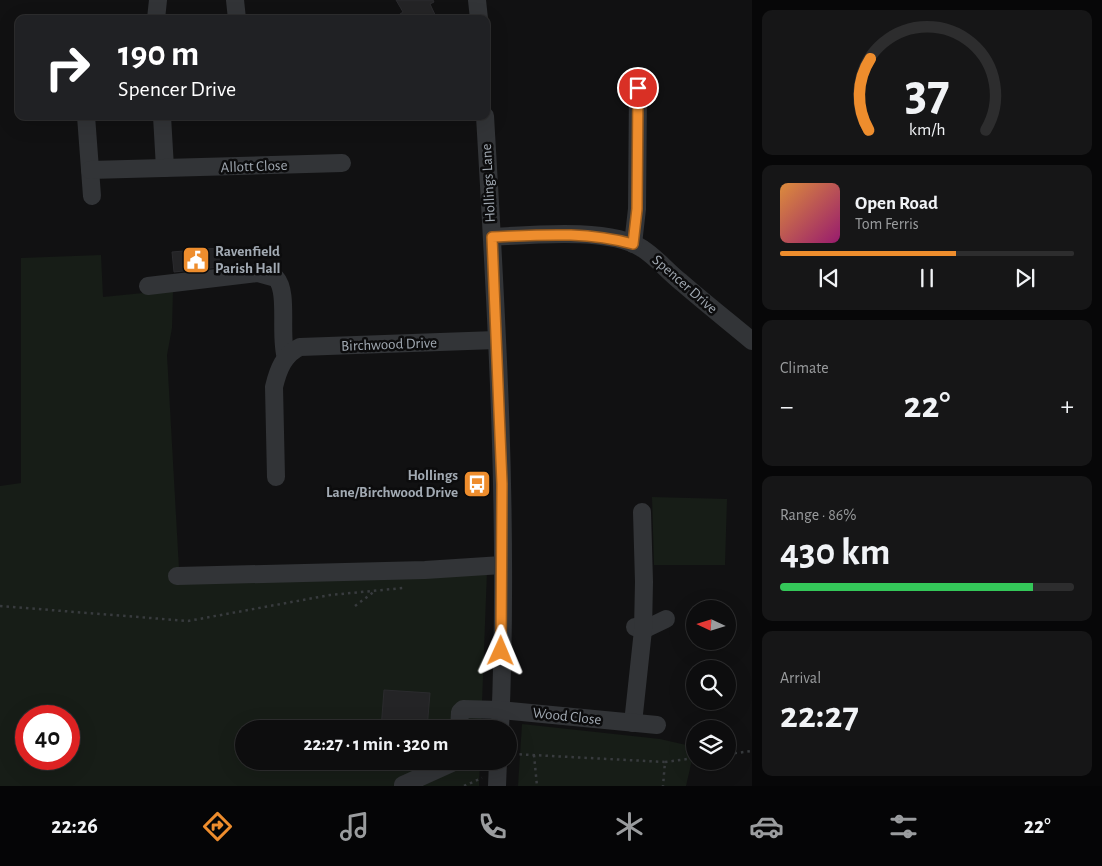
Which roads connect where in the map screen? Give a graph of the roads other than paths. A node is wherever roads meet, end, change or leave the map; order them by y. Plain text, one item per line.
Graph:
1 (158, 0) edge
2 (235, 0) edge
3 (477, 0) edge
4 (156, 15) edge
5 (237, 15) edge
6 (478, 15) edge
7 (638, 88) dead end
8 (86, 120) edge
9 (162, 120) edge
10 (484, 120) edge
11 (342, 163) dead end
12 (165, 168) junction
13 (90, 170) junction
14 (92, 196) dead end
15 (492, 237) junction
16 (633, 244) junction
17 (148, 286) dead end
18 (496, 340) junction
19 (752, 341) edge
20 (286, 358) junction
21 (276, 477) dead end
22 (642, 512) dead end
23 (502, 565) junction
24 (178, 576) dead end
25 (666, 619) dead end
26 (638, 628) junction
27 (500, 710) junction
28 (460, 720) edge
29 (500, 720) edge
30 (633, 723) junction
31 (657, 725) dead end
32 (436, 770) edge
33 (498, 770) edge
34 (403, 785) edge
35 (497, 786) edge

1 - 4 street
2 - 5 street
3 - 6 street
7 - 16 street
8 - 13 street
9 - 12 street
10 - 15 street, Hollings Lane
11 - 12 street, Allott Close
12 - 13 street, Allott Close
13 - 14 street
15 - 16 street, Spencer Drive
15 - 18 street, Hollings Lane
16 - 19 street, Spencer Drive
17 - 20 street
18 - 20 street, Birchwood Drive
18 - 23 street, Hollings Lane
20 - 21 street
22 - 26 street
23 - 24 street
23 - 27 street, Hollings Lane
25 - 26 street
26 - 30 street
27 - 28 street, Wood Close
27 - 29 street, Hollings Lane
27 - 30 street, Wood Close
30 - 31 street, Wood Close
32 - 34 street
33 - 35 street

